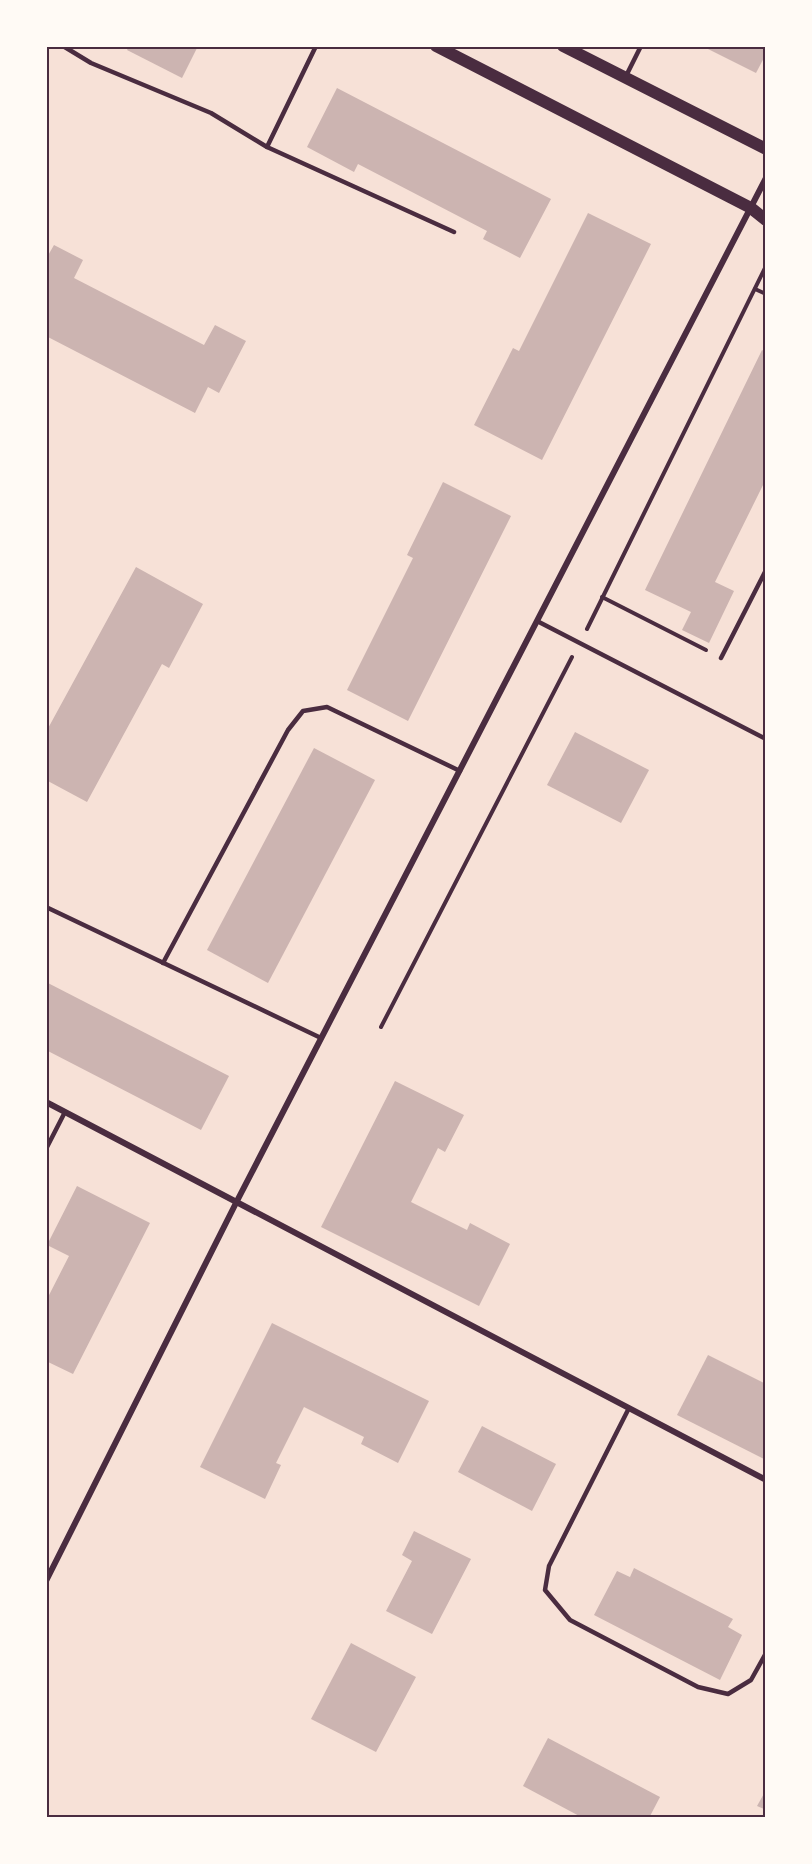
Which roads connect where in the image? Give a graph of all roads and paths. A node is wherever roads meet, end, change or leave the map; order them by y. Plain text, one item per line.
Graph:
1 (63, 46) edge
2 (316, 46) edge
3 (436, 46) edge
4 (564, 46) edge
5 (641, 46) edge
6 (625, 78) junction
7 (267, 147) junction
8 (765, 148) edge
9 (765, 178) edge
10 (751, 208) junction
11 (765, 220) edge
12 (454, 232) dead end
13 (755, 289) dead end
14 (765, 294) edge
15 (765, 570) edge
16 (602, 597) dead end
17 (537, 621) junction
18 (721, 658) joint
19 (765, 739) edge
20 (460, 771) junction
21 (46, 907) edge
22 (163, 963) junction
23 (321, 1038) junction
24 (46, 1102) edge
25 (65, 1112) junction
26 (46, 1149) edge
27 (237, 1201) junction
28 (629, 1408) junction
29 (765, 1480) edge
30 (46, 1581) edge
31 (765, 1653) edge

1 - 7 lane
2 - 7 lane
3 - 10 main road
4 - 6 main road
5 - 6 lane
6 - 8 main road
7 - 12 lane
9 - 10 street
10 - 11 main road
10 - 17 street
13 - 14 path
15 - 18 lane
16 - 18 path
17 - 19 lane
17 - 20 street
20 - 22 lane
20 - 23 street
21 - 22 lane
22 - 23 lane
23 - 27 street
24 - 25 street
25 - 26 lane
25 - 27 street
27 - 28 street
27 - 30 street
28 - 29 street
28 - 31 lane

